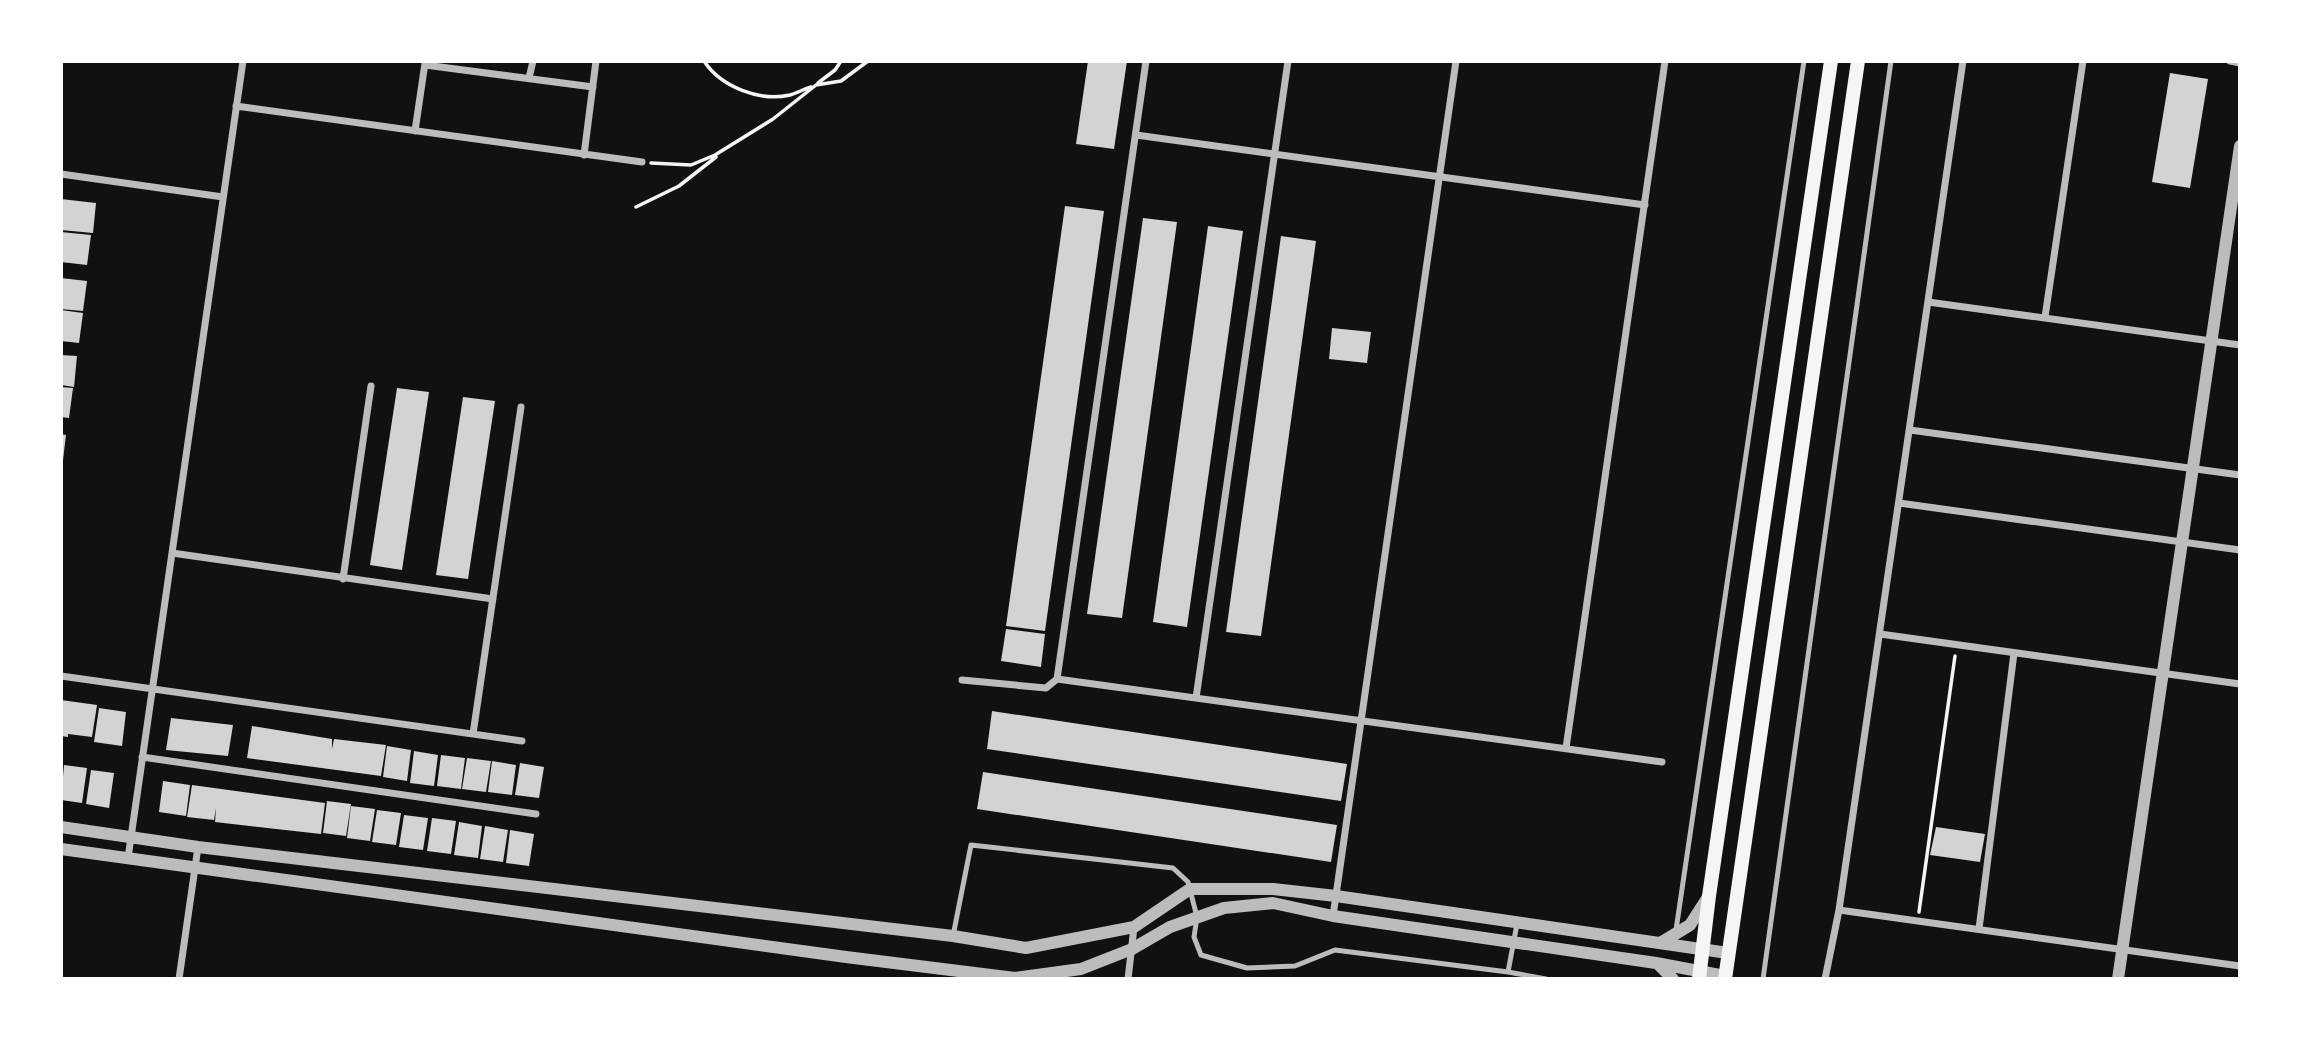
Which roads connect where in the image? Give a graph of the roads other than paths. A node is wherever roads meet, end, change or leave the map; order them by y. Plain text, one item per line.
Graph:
1 (243, 61) edge
2 (533, 61) edge
3 (596, 61) edge
4 (1146, 61) edge
5 (1288, 61) edge
6 (1456, 61) edge
7 (1665, 61) edge
8 (1804, 61) edge
9 (1831, 61) edge
10 (1858, 61) edge
11 (1891, 61) edge
12 (1964, 61) edge
13 (2083, 61) edge
14 (2230, 61) edge
15 (425, 63) edge
16 (2240, 63) edge
17 (529, 78) junction
18 (593, 87) junction
19 (236, 106) junction
20 (415, 131) junction
21 (1136, 135) junction
22 (2240, 146) edge
23 (1275, 154) junction
24 (584, 155) junction
25 (642, 162) road end
26 (61, 174) edge
27 (1440, 176) junction
28 (223, 197) junction
29 (1645, 205) junction
30 (1928, 302) junction
31 (2045, 317) junction
32 (2211, 341) junction
33 (2240, 345) edge
34 (371, 386) dead end
35 (521, 407) dead end
36 (1910, 430) junction
37 (2192, 469) junction
38 (2240, 475) edge
39 (1899, 503) junction
40 (2182, 543) junction
41 (2240, 551) edge
42 (172, 553) junction
43 (343, 579) junction
44 (493, 598) junction
45 (1880, 634) junction
46 (2014, 653) junction
47 (2163, 674) junction
48 (61, 676) edge
49 (1057, 678) junction
50 (962, 680) dead end
51 (2240, 684) edge
52 (152, 689) junction
53 (1196, 698) junction
54 (1361, 720) junction
55 (473, 734) junction
56 (522, 741) dead end
57 (1566, 748) junction
58 (142, 757) junction
59 (1662, 762) dead end
60 (536, 814) dead end
61 (61, 827) edge
62 (131, 836) junction
63 (198, 847) junction
64 (61, 849) edge
65 (128, 858) junction
66 (195, 867) junction
67 (1190, 890) junction
68 (1336, 895) junction
69 (1709, 896) junction
70 (1839, 910) junction
71 (1333, 916) junction
72 (1197, 917) junction
73 (1518, 921) junction
74 (1135, 927) junction
75 (1979, 929) junction
76 (1675, 933) junction
77 (953, 936) junction
78 (1658, 941) junction
79 (1513, 942) junction
80 (1704, 948) junction
81 (1132, 949) junction
82 (2122, 950) junction
83 (1728, 953) junction
84 (1654, 962) junction
85 (2240, 966) edge
86 (1508, 972) junction
87 (1700, 974) edge
88 (1725, 977) edge
89 (180, 979) edge
90 (1128, 979) edge
91 (1546, 979) edge
92 (1673, 979) edge
93 (1763, 979) edge
94 (1825, 979) edge
95 (2118, 979) edge

1 - 19 street
2 - 17 street
3 - 18 street
4 - 21 street
5 - 23 street
6 - 27 street
7 - 29 street
8 - 76 lane
9 - 69 main road
10 - 83 main road
11 - 93 lane
12 - 30 street
13 - 31 street
14 - 16 street
15 - 17 street
15 - 20 street
17 - 18 street
18 - 24 street
19 - 20 street
19 - 28 street
20 - 24 street
21 - 23 street
21 - 49 street
22 - 32 street
23 - 27 street
23 - 53 street
24 - 25 street
26 - 28 street
27 - 29 street
27 - 54 street
28 - 42 street
29 - 57 street
30 - 31 street
30 - 36 street
31 - 32 street
32 - 33 street
32 - 37 street
34 - 43 street
35 - 44 street
36 - 37 street
36 - 39 street
37 - 38 street
37 - 40 street
39 - 40 street
39 - 45 street
40 - 41 street
40 - 47 street
42 - 43 street
42 - 52 street
43 - 44 street
44 - 55 street
45 - 46 street
45 - 70 street
46 - 47 street
46 - 75 street
47 - 51 street
47 - 82 street
48 - 52 street
49 - 50 street
49 - 53 street
52 - 55 street
52 - 58 street
53 - 54 street
54 - 57 street
54 - 68 street
55 - 56 street
57 - 59 street
58 - 60 street
58 - 62 street
61 - 62 street
62 - 63 street
62 - 65 street
63 - 66 street
63 - 77 street
64 - 65 street
65 - 66 street
66 - 81 street
66 - 89 street
67 - 68 street
67 - 72 lane
67 - 74 street
67 - 77 lane
68 - 71 street
68 - 73 street
69 - 76 street
69 - 80 main road
70 - 75 street
70 - 94 street
71 - 72 street
71 - 79 street
72 - 81 street
72 - 86 lane
73 - 78 street
73 - 79 lane
74 - 77 street
74 - 81 street
75 - 82 street
76 - 78 street
78 - 80 street
78 - 84 street
79 - 84 street
79 - 86 lane
80 - 83 street
80 - 87 main road
81 - 90 street
82 - 85 street
82 - 95 street
83 - 88 main road
84 - 87 street
84 - 92 street
86 - 91 lane
87 - 88 street

